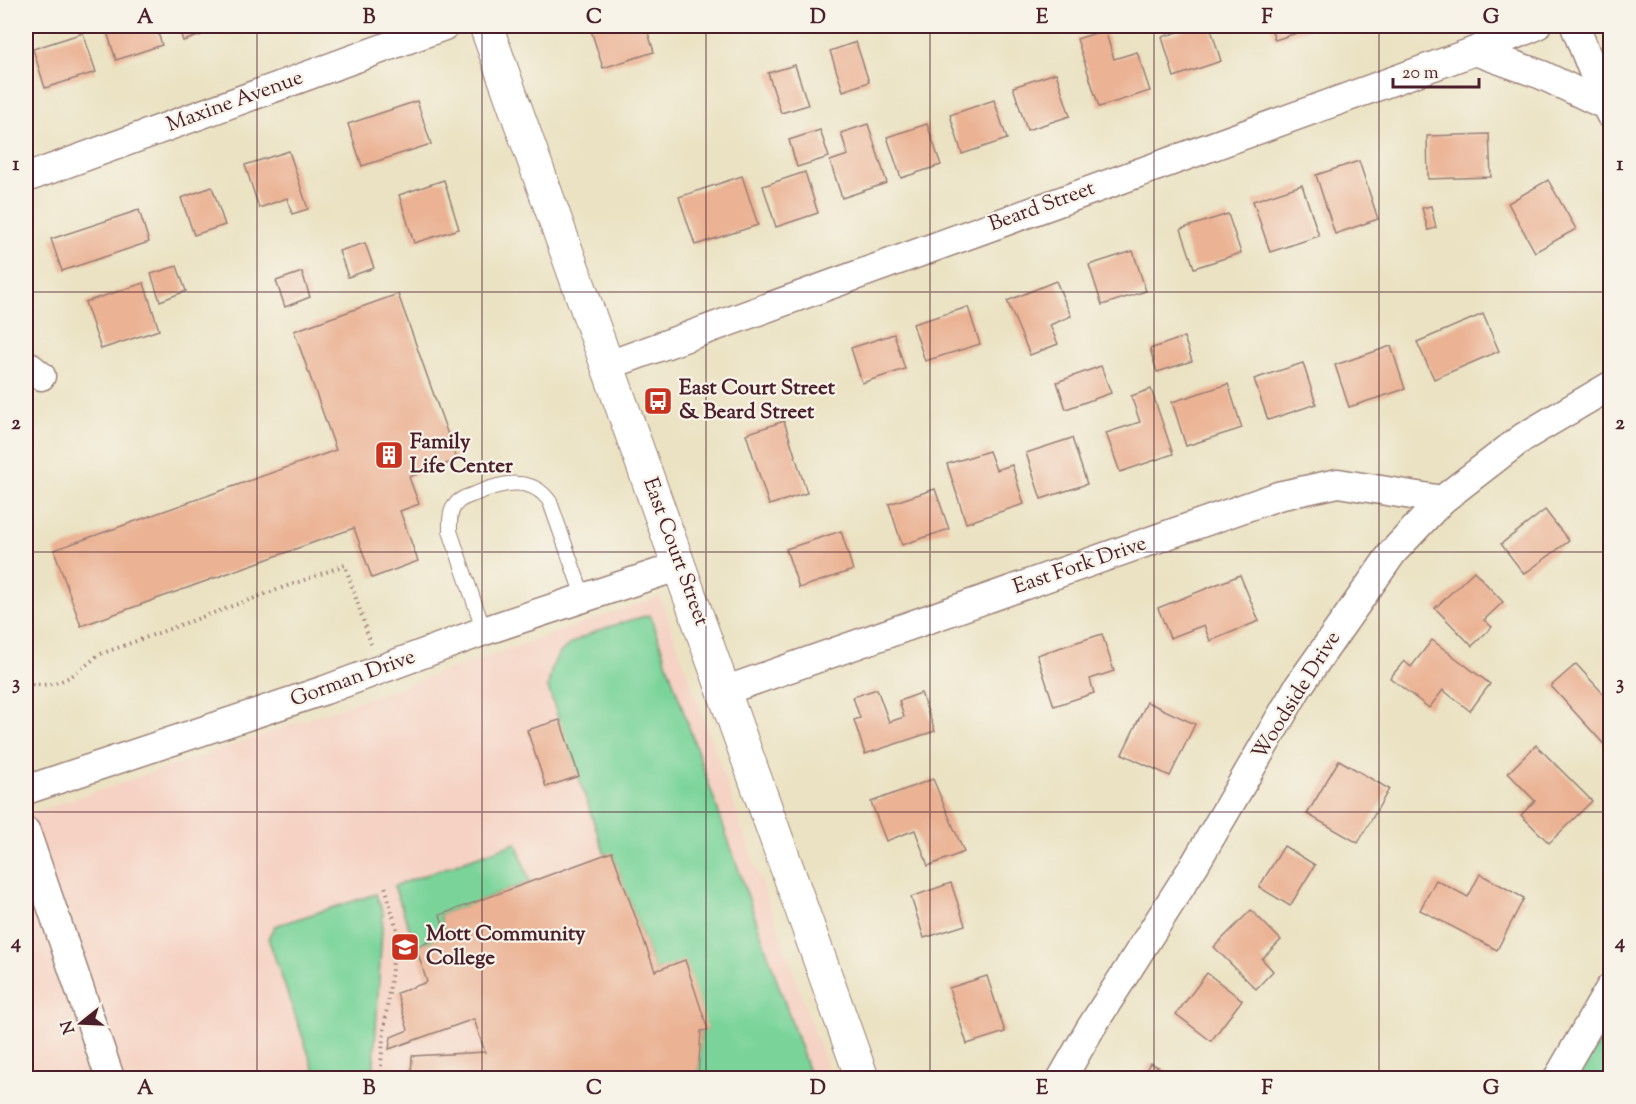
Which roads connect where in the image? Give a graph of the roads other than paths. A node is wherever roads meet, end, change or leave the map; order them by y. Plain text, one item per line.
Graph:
1 (444, 26) edge
2 (486, 26) edge
3 (1536, 26) edge
4 (1575, 26) edge
5 (1475, 51) junction
6 (1609, 111) edge
7 (26, 178) edge
8 (609, 365) junction
9 (1611, 386) edge
10 (1442, 500) junction
11 (680, 566) junction
12 (584, 599) junction
13 (484, 631) junction
14 (724, 691) junction
15 (26, 790) edge
16 (26, 832) edge
17 (1611, 988) edge
18 (110, 1078) edge
19 (862, 1078) edge
20 (1062, 1078) edge
21 (1558, 1078) edge

1 - 7 street, Maxine Avenue
2 - 8 main road, East Court Street
3 - 5 street, Beard Street
4 - 6 street
5 - 6 street
5 - 8 street, Beard Street
8 - 11 main road, East Court Street
9 - 10 street, Woodside Drive
10 - 14 street, East Fork Drive
10 - 20 street, Woodside Drive
11 - 12 street, Gorman Drive
11 - 14 main road, East Court Street
12 - 13 street, Gorman Drive
12 - 13 lane
13 - 15 street, Gorman Drive
14 - 19 main road, East Court Street
16 - 18 street
17 - 21 street

